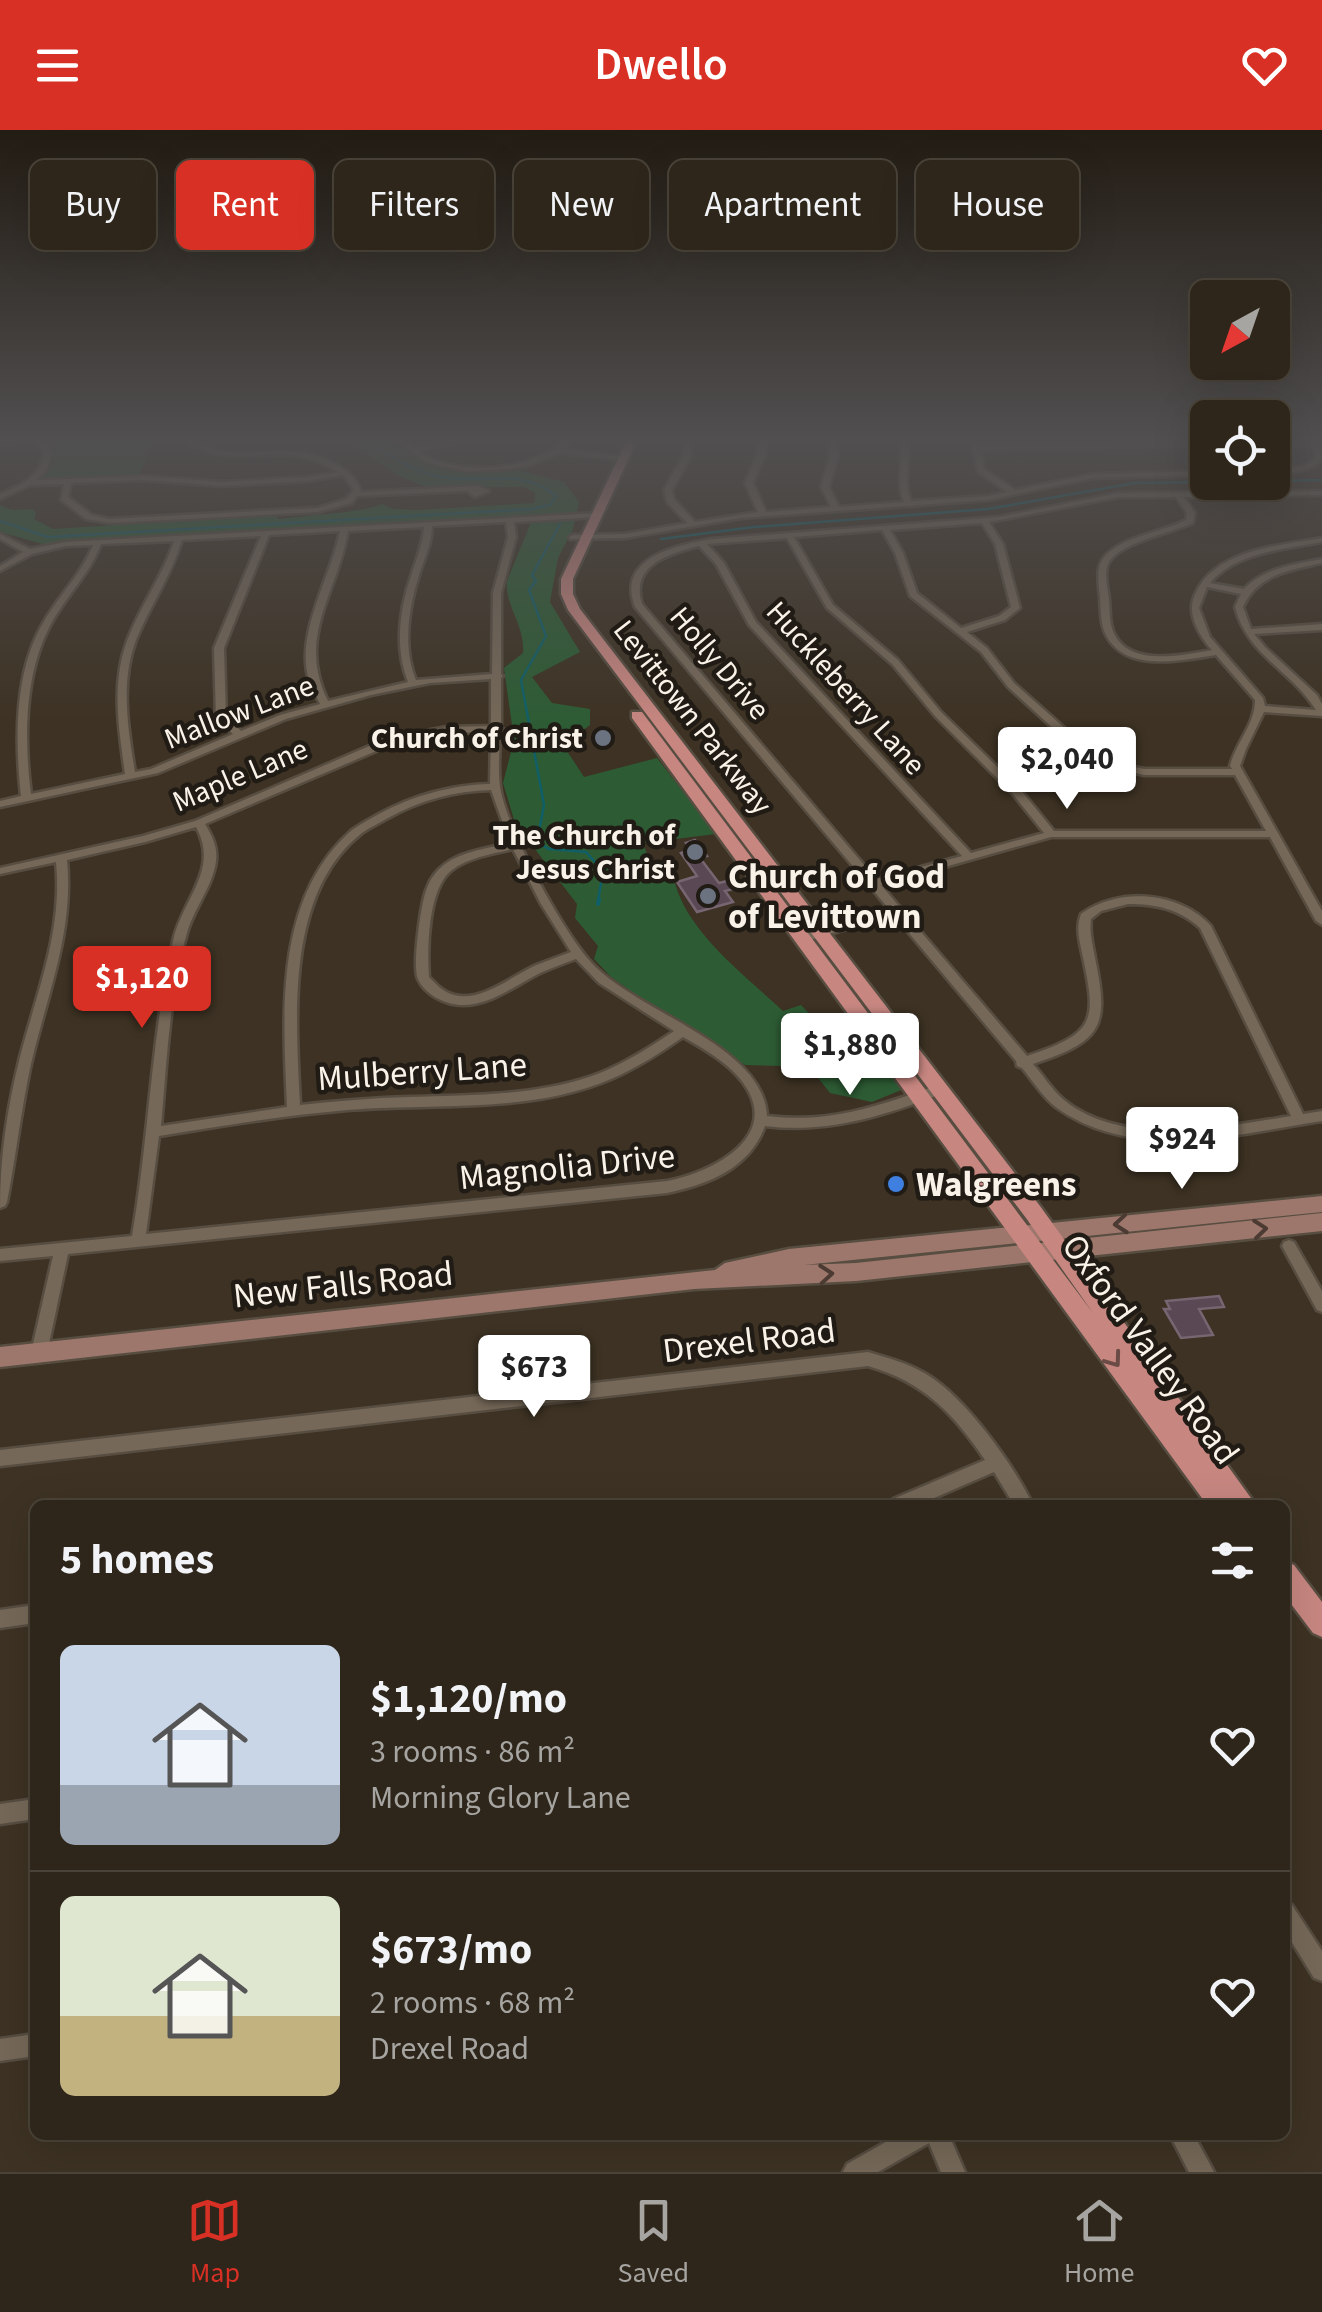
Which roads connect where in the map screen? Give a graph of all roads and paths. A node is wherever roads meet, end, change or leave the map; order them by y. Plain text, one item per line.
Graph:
1 (243, 533) edge
2 (265, 533) edge
3 (344, 533) edge
4 (428, 533) edge
5 (512, 533) edge
6 (582, 533) edge
7 (640, 533) edge
8 (813, 533) edge
9 (888, 533) edge
10 (992, 533) edge
11 (1161, 533) edge
12 (636, 534) junction
13 (790, 535) junction
14 (0, 536) edge
15 (179, 537) junction
16 (580, 537) junction
17 (1322, 540) edge
18 (98, 542) junction
19 (701, 543) junction
20 (29, 552) junction
21 (666, 554) junction
22 (1322, 561) edge
23 (0, 569) edge
24 (1204, 584) junction
25 (1245, 592) junction
26 (1322, 627) edge
27 (960, 631) junction
28 (1248, 632) junction
29 (1217, 652) junction
30 (498, 676) junction
31 (413, 683) junction
32 (1322, 689) edge
33 (1309, 691) junction
34 (326, 704) junction
35 (1262, 709) junction
36 (1322, 712) edge
37 (498, 728) junction
38 (241, 736) junction
39 (1237, 772) junction
40 (130, 776) junction
41 (496, 787) junction
42 (26, 798) junction
43 (0, 804) edge
44 (199, 823) junction
45 (1051, 834) junction
46 (1273, 834) junction
47 (518, 845) junction
48 (969, 856) junction
49 (61, 857) junction
50 (0, 872) edge
51 (873, 884) junction
52 (894, 910) junction
53 (1322, 920) edge
54 (812, 935) junction
55 (579, 954) junction
56 (680, 1032) junction
57 (1022, 1063) junction
58 (941, 1090) junction
59 (922, 1096) junction
60 (294, 1111) junction
61 (1322, 1116) edge
62 (1299, 1119) junction
63 (760, 1120) junction
64 (154, 1132) junction
65 (0, 1202) edge
66 (1322, 1204) edge
67 (1322, 1222) edge
68 (138, 1242) junction
69 (1042, 1242) junction
70 (1290, 1246) dead end
71 (62, 1249) junction
72 (0, 1255) edge
73 (1322, 1305) edge
74 (39, 1353) junction
75 (0, 1357) edge
76 (0, 1458) edge
77 (996, 1462) junction
78 (910, 1500) edge
79 (1021, 1500) edge
80 (1219, 1500) edge
81 (1240, 1500) edge
82 (1290, 1581) edge
83 (30, 1615) edge
84 (0, 1619) edge
85 (1322, 1624) edge
86 (30, 1810) edge
87 (0, 1814) edge
88 (1290, 1920) edge
89 (1322, 1970) edge
90 (30, 2046) edge
91 (0, 2050) edge
92 (912, 2140) edge
93 (939, 2140) edge
94 (1185, 2140) edge
95 (855, 2172) edge
96 (953, 2172) edge
97 (1202, 2172) edge

1 - 15 street
2 - 38 street
3 - 34 street
4 - 31 street
5 - 30 street
6 - 16 main road, Levittown Parkway
7 - 12 street
8 - 13 street, Holly Drive
9 - 27 street
10 - 27 street
11 - 29 street
12 - 16 street
12 - 21 street
13 - 19 street, Holly Drive
13 - 45 street
14 - 20 street
15 - 18 street
15 - 40 street
16 - 54 main road, Levittown Parkway
17 - 24 street
18 - 20 street
18 - 42 street
19 - 21 street, Holly Drive
19 - 48 street, Huckleberry Lane
20 - 23 street
21 - 51 street, Holly Drive
22 - 25 street
24 - 25 street
24 - 29 street
25 - 28 street
26 - 28 street
27 - 39 street
28 - 33 street
29 - 35 street
30 - 31 street, Mallow Lane
30 - 37 street
31 - 34 street, Mallow Lane
32 - 33 street
33 - 36 street
34 - 38 street, Mallow Lane
35 - 36 street
35 - 39 street
37 - 41 street
37 - 44 street, Maple Lane
38 - 40 street, Mallow Lane
39 - 46 street
40 - 42 street, Mallow Lane
41 - 47 street
41 - 60 street
42 - 43 street, Mallow Lane
44 - 49 street, Maple Lane
44 - 64 street
45 - 46 street
45 - 48 street
46 - 53 street
47 - 55 street
47 - 55 street
48 - 51 street
49 - 50 street, Maple Lane
49 - 65 street
51 - 52 street, Holly Drive
52 - 54 street
52 - 57 street, Holly Drive
54 - 58 main road, Levittown Parkway
54 - 59 main road, Levittown Parkway
55 - 56 street
56 - 60 street, Mulberry Lane
56 - 63 street
57 - 62 street, Holly Drive
57 - 62 street
58 - 59 street
58 - 69 main road, Levittown Parkway
59 - 63 street
59 - 69 main road, Levittown Parkway
60 - 64 street, Mulberry Lane
61 - 62 street, Holly Drive
63 - 68 street, Magnolia Drive
64 - 68 street
66 -> 69 main road, New Falls Road
69 -> 67 main road, New Falls Road
68 - 71 street, Magnolia Drive
69 - 74 main road, New Falls Road
69 -> 80 main road, Oxford Valley Road
69 - 81 main road, Oxford Valley Road
70 - 73 street
71 - 72 street, Magnolia Drive
71 - 74 street
74 - 75 main road, New Falls Road
76 - 77 street, Drexel Road
77 - 78 street
77 - 79 street, Drexel Road
82 - 85 main road
83 - 84 street
86 - 87 street
88 - 89 street
90 - 91 street
92 - 95 street
93 - 96 street
94 - 97 street

